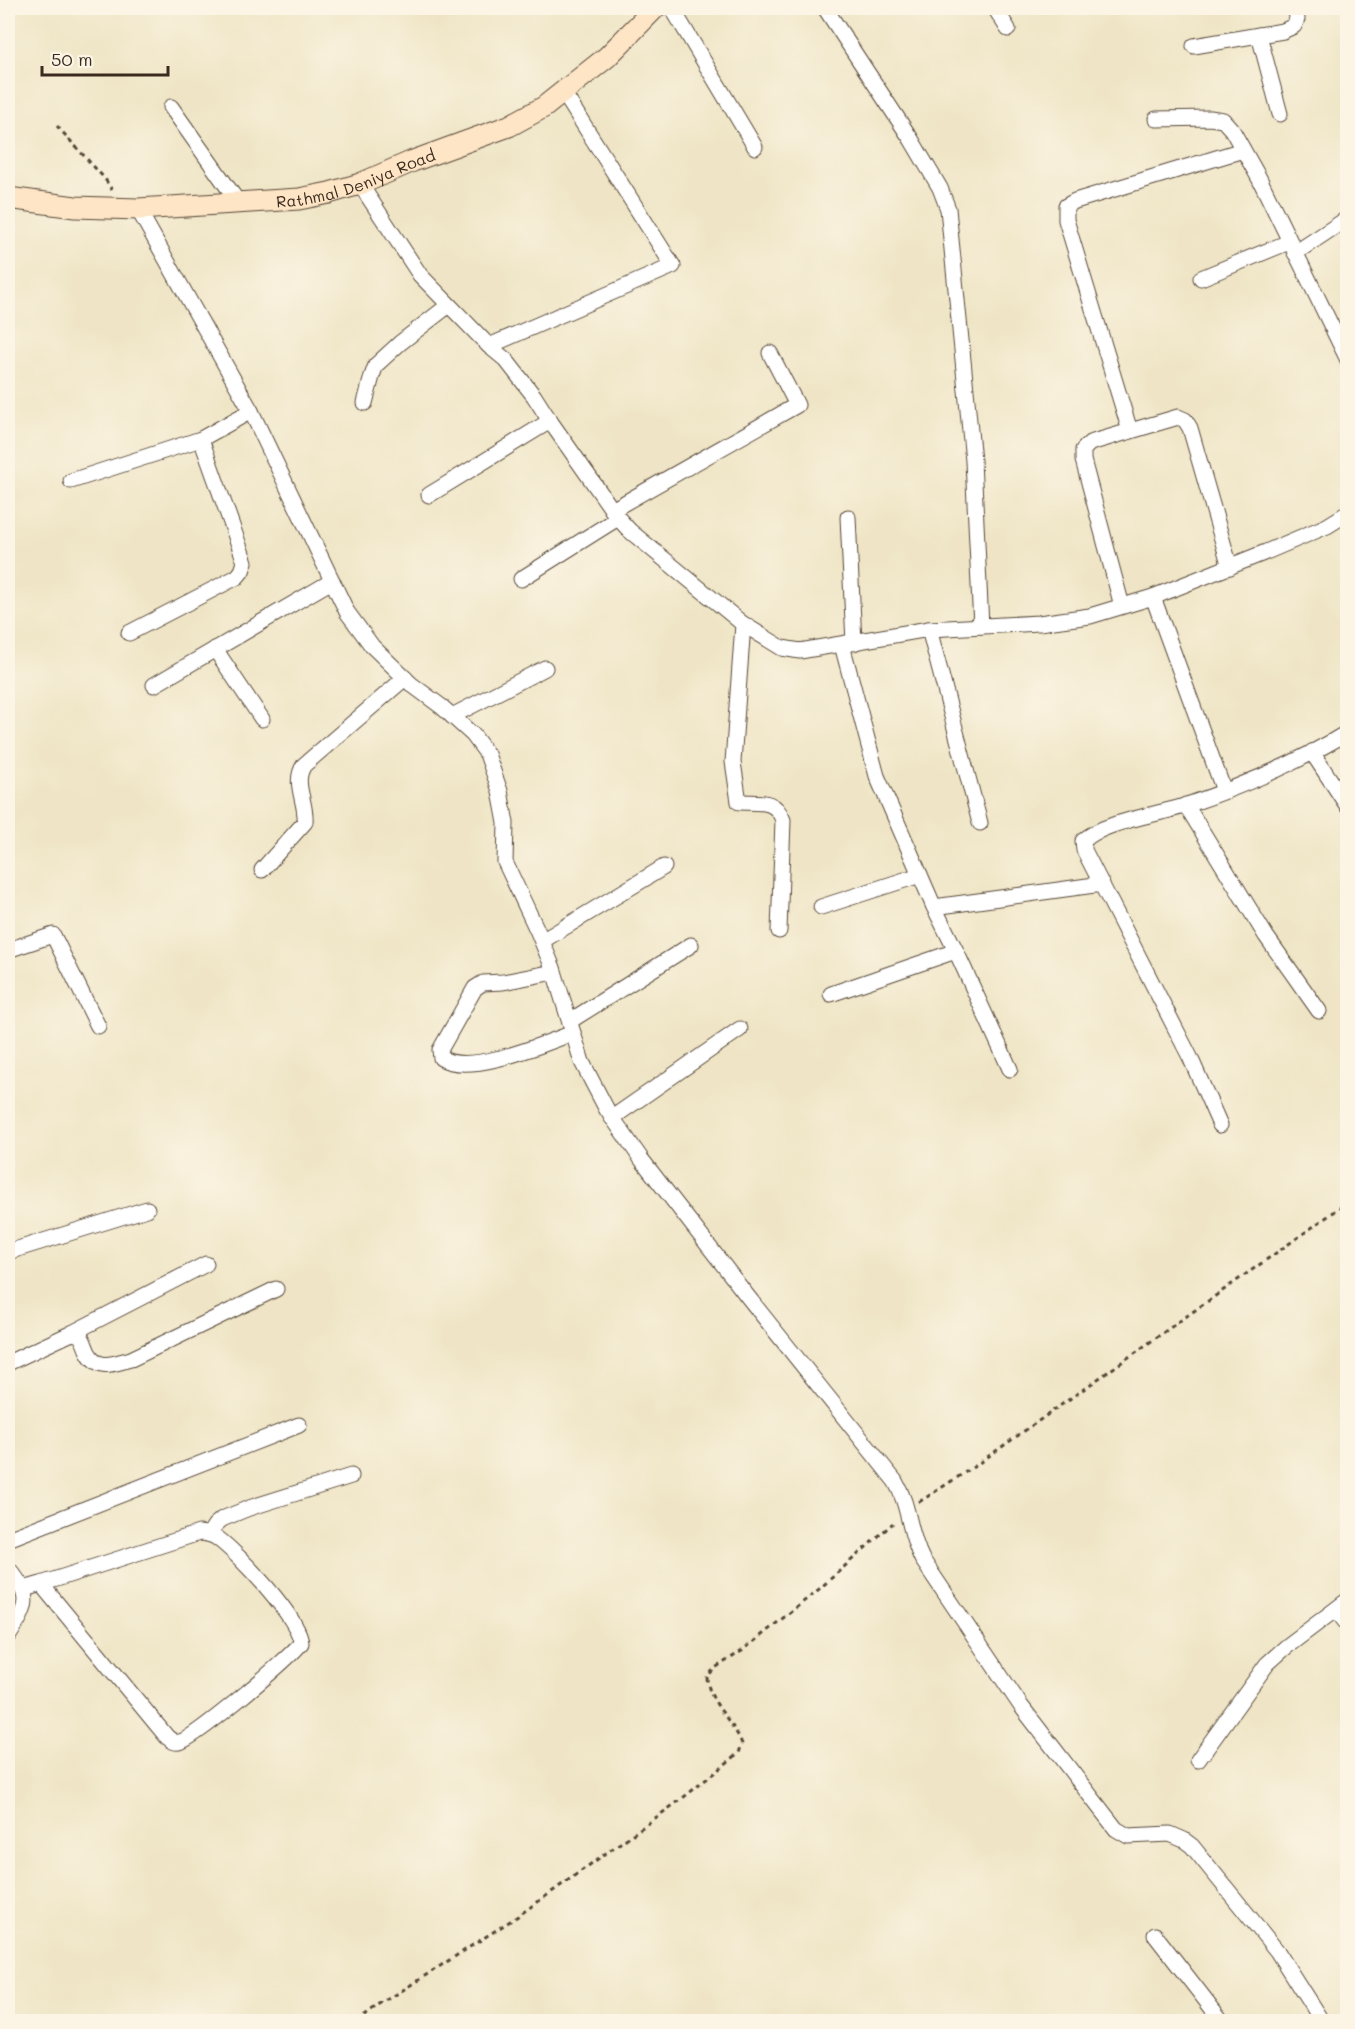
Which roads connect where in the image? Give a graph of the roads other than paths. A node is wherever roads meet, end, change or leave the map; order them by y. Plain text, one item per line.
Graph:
1 (656, 8) edge
2 (672, 8) edge
3 (825, 8) edge
4 (995, 8) edge
5 (1296, 8) edge
6 (1008, 29) dead end
7 (1259, 35) junction
8 (1194, 46) dead end
9 (562, 92) junction
10 (171, 107) dead end
11 (1280, 114) dead end
12 (1156, 119) dead end
13 (755, 147) dead end
14 (1243, 150) junction
15 (360, 184) junction
16 (8, 198) edge
17 (237, 202) junction
18 (131, 209) junction
19 (1347, 218) edge
20 (1292, 248) junction
21 (1201, 278) dead end
22 (449, 305) junction
23 (489, 346) junction
24 (770, 353) dead end
25 (1347, 360) edge
26 (365, 403) dead end
27 (251, 411) junction
28 (550, 421) junction
29 (1130, 431) junction
30 (201, 439) junction
31 (70, 482) dead end
32 (429, 495) dead end
33 (1347, 513) edge
34 (615, 514) junction
35 (848, 518) dead end
36 (1230, 567) junction
37 (521, 579) dead end
38 (332, 581) junction
39 (1153, 597) junction
40 (1122, 606) junction
41 (743, 624) junction
42 (981, 626) junction
43 (929, 629) junction
44 (129, 633) dead end
45 (848, 644) junction
46 (215, 649) junction
47 (545, 668) dead end
48 (405, 678) junction
49 (154, 685) dead end
50 (452, 716) junction
51 (262, 719) dead end
52 (1347, 732) edge
53 (1312, 752) junction
54 (1224, 791) junction
55 (1186, 806) junction
56 (1347, 807) edge
57 (980, 823) dead end
58 (664, 867) dead end
59 (261, 870) dead end
60 (920, 875) junction
61 (1102, 884) junction
62 (821, 907) dead end
63 (934, 907) junction
64 (779, 931) dead end
65 (542, 941) junction
66 (691, 945) dead end
67 (8, 950) edge
68 (956, 951) junction
69 (554, 972) junction
70 (831, 994) dead end
71 (1318, 1011) dead end
72 (98, 1026) dead end
73 (572, 1027) junction
74 (740, 1029) dead end
75 (1010, 1069) dead end
76 (612, 1118) junction
77 (1220, 1125) dead end
78 (147, 1209) dead end
79 (8, 1252) edge
80 (206, 1264) dead end
81 (276, 1289) dead end
82 (72, 1333) junction
83 (8, 1363) edge
84 (299, 1425) dead end
85 (351, 1476) dead end
86 (209, 1534) junction
87 (8, 1539) edge
88 (8, 1568) edge
89 (41, 1584) junction
90 (24, 1589) junction
91 (1342, 1605) edge
92 (1347, 1625) edge
93 (8, 1637) edge
94 (1198, 1760) dead end
95 (1155, 1935) dead end
96 (1219, 2022) edge
97 (1322, 2022) edge

1 - 9 street, Rathmal Deniya Road
2 - 13 street
3 - 42 street
4 - 6 street
5 - 7 street
7 - 8 street
7 - 11 street
9 - 15 street, Rathmal Deniya Road
9 - 23 street
10 - 17 street
12 - 14 street
14 - 20 street
14 - 29 street
15 - 17 street, Rathmal Deniya Road
15 - 22 street
16 - 18 street, Rathmal Deniya Road
17 - 18 street, Rathmal Deniya Road
18 - 27 street
19 - 20 street
20 - 21 street
20 - 25 street
22 - 23 street
22 - 26 street
23 - 28 street
24 - 34 street
27 - 30 street
27 - 38 street
28 - 32 street
28 - 34 street
29 - 36 street
29 - 40 street
30 - 31 street
30 - 44 street
33 - 36 street
34 - 37 street
34 - 41 street
35 - 45 street
36 - 39 street
38 - 46 street
38 - 48 street
39 - 40 street
39 - 54 street
40 - 42 street
41 - 45 street
41 - 64 street
42 - 43 street
43 - 45 street
43 - 57 street
45 - 60 street
46 - 49 street
46 - 51 street
47 - 50 street
48 - 50 street
48 - 59 street
50 - 65 street
52 - 53 street
53 - 54 street
53 - 56 street
54 - 55 street
55 - 61 street
55 - 71 street
58 - 65 street
60 - 62 street
60 - 63 street
61 - 63 street
61 - 77 street
63 - 68 street
65 - 69 street
66 - 73 street
67 - 72 street
68 - 70 street
68 - 75 street
69 - 73 street
69 - 73 street
73 - 76 street
74 - 76 street
76 - 97 street
78 - 79 street
80 - 82 street
81 - 82 street
82 - 83 street
84 - 87 street
85 - 86 street
86 - 89 street
86 - 89 street
88 - 90 street
89 - 90 street
90 - 93 street
91 - 92 street
91 - 94 street
95 - 96 street

